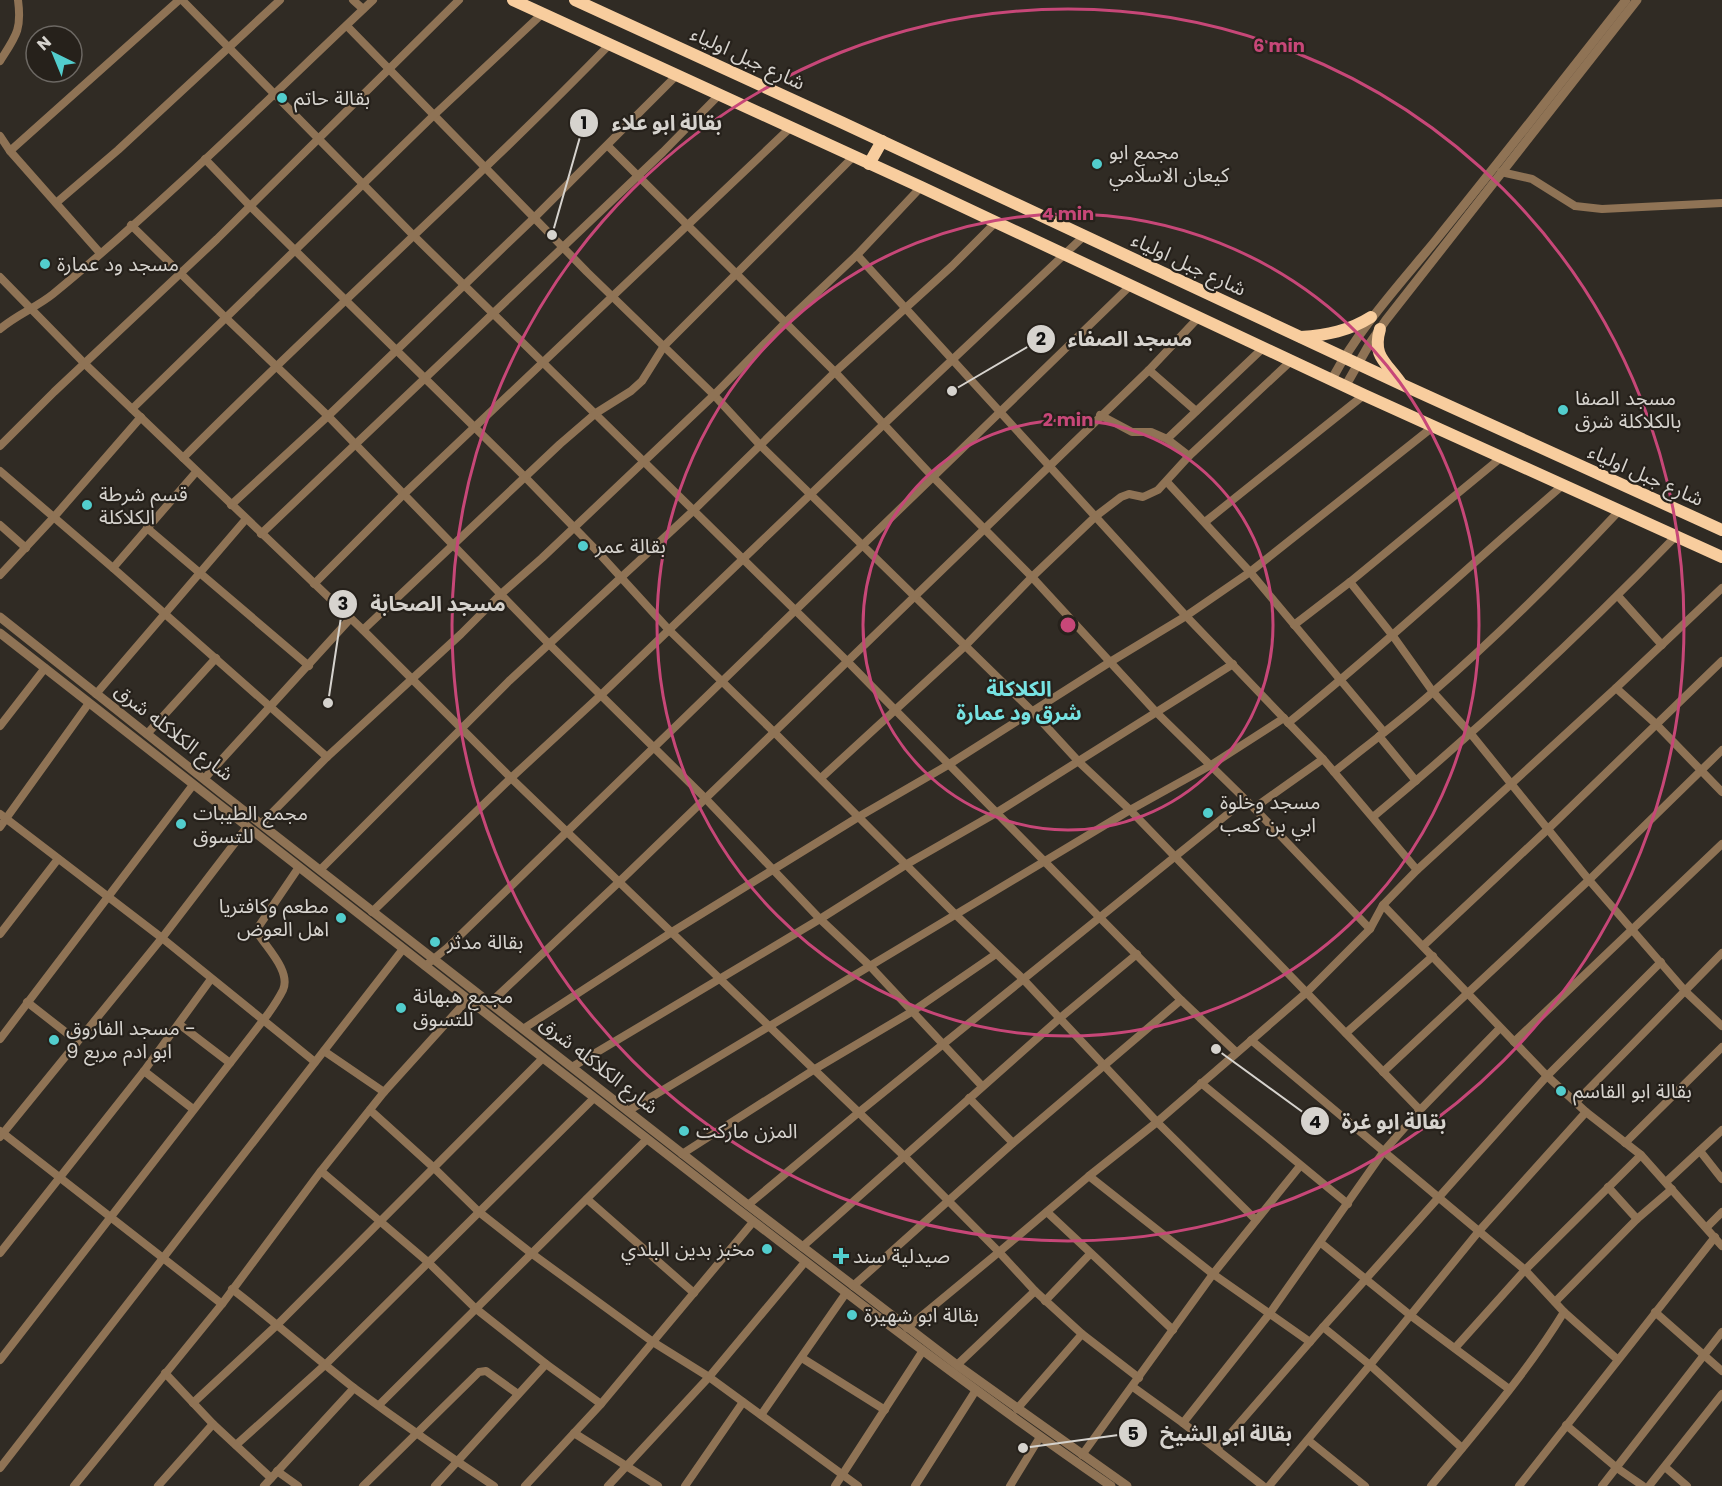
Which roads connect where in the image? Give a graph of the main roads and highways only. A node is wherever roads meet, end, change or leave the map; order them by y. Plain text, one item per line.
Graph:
1 (513, 0) edge
2 (575, 0) edge
3 (882, 141) junction
4 (869, 164) junction
5 (1371, 317) road end
6 (1380, 329) road end
7 (1299, 337) junction
8 (1403, 385) junction
9 (1722, 530) edge
10 (1722, 557) edge

1 - 4 highway
2 - 3 highway, شارع جبل اولياء
3 - 4 highway
3 - 7 highway, شارع جبل اولياء
4 - 10 highway
5 - 7 highway
6 - 8 highway
7 - 8 highway, شارع جبل اولياء
8 - 9 highway, شارع جبل اولياء

